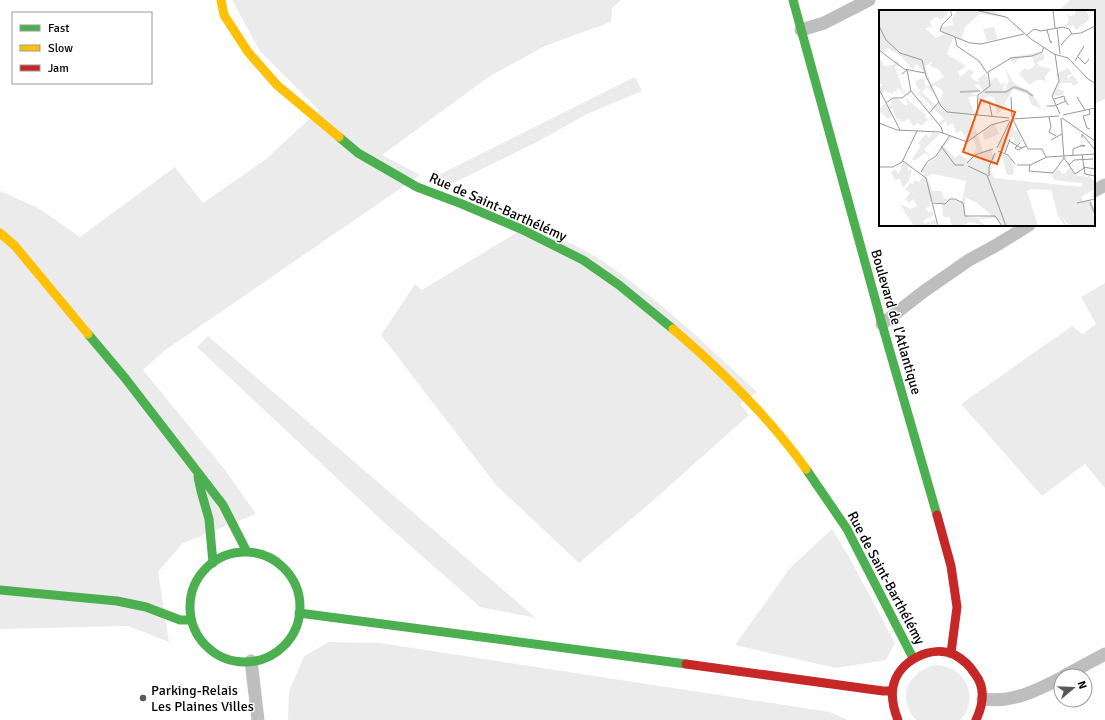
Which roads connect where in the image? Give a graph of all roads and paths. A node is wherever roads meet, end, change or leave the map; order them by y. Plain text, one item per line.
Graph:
1 (221, 0) edge
2 (793, 0) edge
3 (869, 0) edge
4 (801, 30) junction
5 (1105, 184) edge
6 (1095, 190) edge
7 (1027, 226) edge
8 (0, 233) edge
9 (882, 324) junction
10 (197, 472) junction
11 (246, 550) junction
12 (213, 563) junction
13 (0, 590) edge
14 (299, 613) junction
15 (191, 620) junction
16 (951, 653) junction
17 (1105, 654) edge
18 (912, 658) junction
19 (251, 662) junction
20 (1079, 668) edge
21 (1053, 682) edge
22 (892, 691) junction
23 (983, 699) junction
24 (258, 720) edge
25 (898, 720) edge
26 (976, 720) edge

1 - 18 main road, Rue de Saint-Barthélémy
2 - 4 main road, Boulevard de l'Atlantique
3 - 4 street
4 - 9 main road, Boulevard de l'Atlantique
5 - 6 street
7 - 9 street
8 - 10 main road
9 - 16 main road, Boulevard de l'Atlantique
10 - 11 main road
10 - 12 main road
11 - 12 main road
11 - 14 main road
12 - 15 main road
13 - 15 main road
14 - 19 main road
14 - 22 main road
15 - 19 main road
16 - 18 main road
16 - 23 main road
17 - 20 street
18 - 22 main road
19 - 24 street
21 - 23 street
22 - 25 main road
23 - 26 main road

